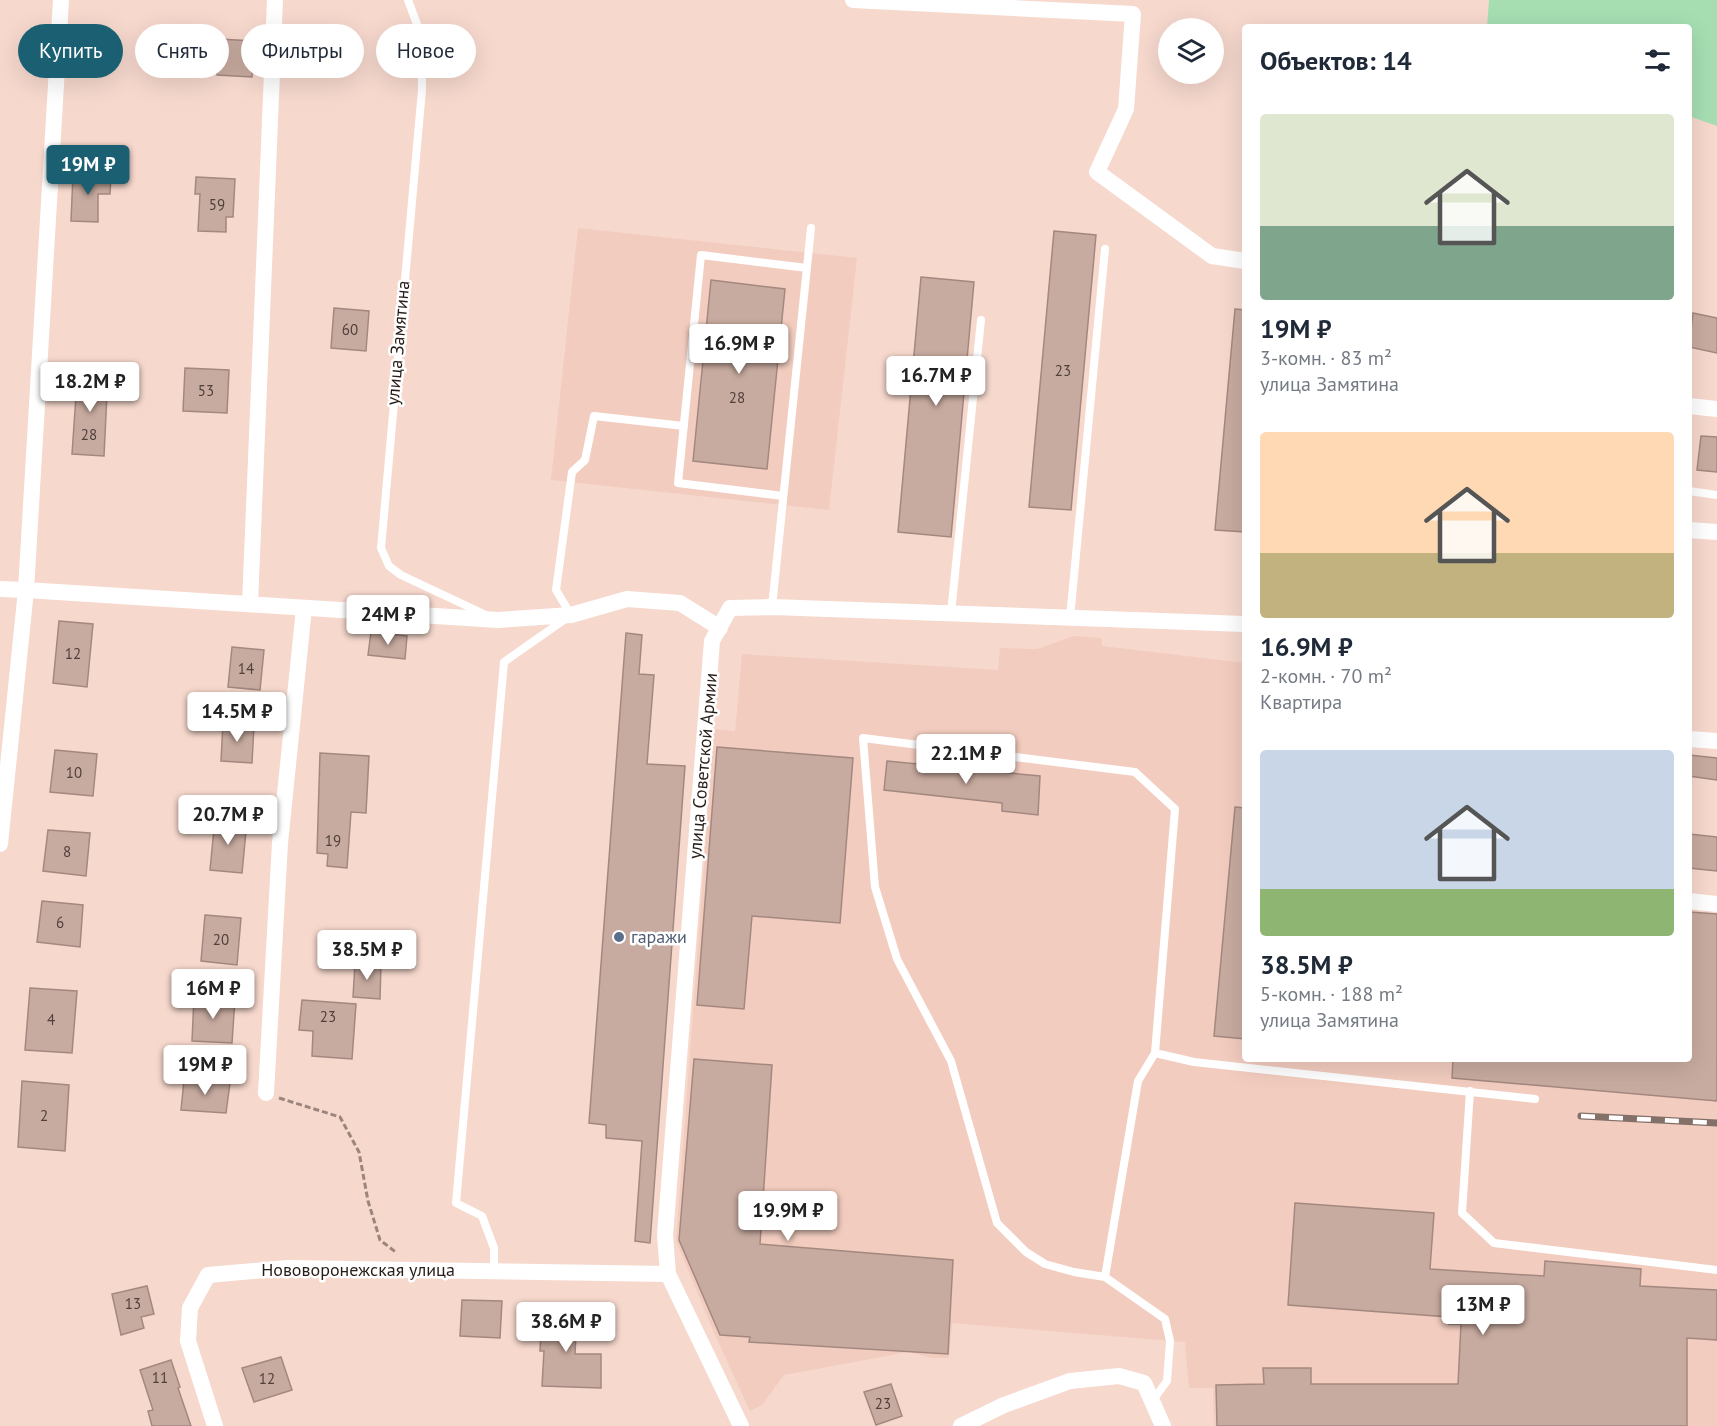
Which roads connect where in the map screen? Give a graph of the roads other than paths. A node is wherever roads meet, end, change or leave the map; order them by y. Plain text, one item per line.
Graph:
1 (61, 0) edge
2 (275, 0) edge
3 (408, 0) edge
4 (853, 0) edge
5 (811, 228) dead end
6 (1105, 249) dead end
7 (1242, 261) edge
8 (807, 268) junction
9 (981, 320) dead end
10 (1692, 406) edge
11 (1717, 409) edge
12 (684, 426) junction
13 (1692, 491) edge
14 (1717, 495) edge
15 (783, 496) junction
16 (1692, 530) edge
17 (1717, 532) edge
18 (0, 589) edge
19 (26, 590) junction
20 (250, 604) junction
21 (772, 607) junction
22 (304, 608) junction
23 (951, 613) junction
24 (571, 615) junction
25 (1070, 618) junction
26 (498, 620) junction
27 (1242, 624) edge
28 (720, 628) junction
29 (1692, 739) edge
30 (1717, 741) edge
31 (0, 844) edge
32 (1692, 901) edge
33 (1717, 904) edge
34 (1155, 1053) junction
35 (1470, 1092) junction
36 (266, 1094) road end
37 (1535, 1099) dead end
38 (1717, 1270) edge
39 (494, 1271) junction
40 (668, 1274) junction
41 (1105, 1277) junction
42 (1153, 1400) junction
43 (215, 1426) edge
44 (741, 1426) edge
45 (961, 1426) edge
46 (1163, 1426) edge

1 - 19 street
2 - 20 street
3 - 26 lane, улица Замятина
4 - 7 street
5 - 8 lane
6 - 25 lane
8 - 12 lane
8 - 15 lane
9 - 23 lane
10 - 11 street
12 - 15 lane
12 - 24 lane
13 - 14 lane
15 - 21 lane
16 - 17 street
18 - 19 street, улица Замятина
19 - 20 street, улица Замятина
19 - 31 street
20 - 22 street, улица Замятина
21 - 23 street, улица Советской Армии
21 - 28 street, улица Советской Армии
22 - 26 street, улица Замятина
22 - 36 street
23 - 25 street, улица Советской Армии
24 - 26 street, улица Замятина
24 - 28 street, улица Замятина
24 - 39 lane
25 - 27 street, улица Советской Армии
28 - 40 street, улица Советской Армии
29 - 30 street
32 - 33 street
34 - 35 lane
34 - 41 lane
34 - 41 lane
35 - 37 lane
35 - 38 lane
39 - 40 street, Нововоронежская улица
39 - 43 street, Нововоронежская улица
40 - 44 street, улица Советской Армии
41 - 42 lane
42 - 45 street
42 - 46 street

